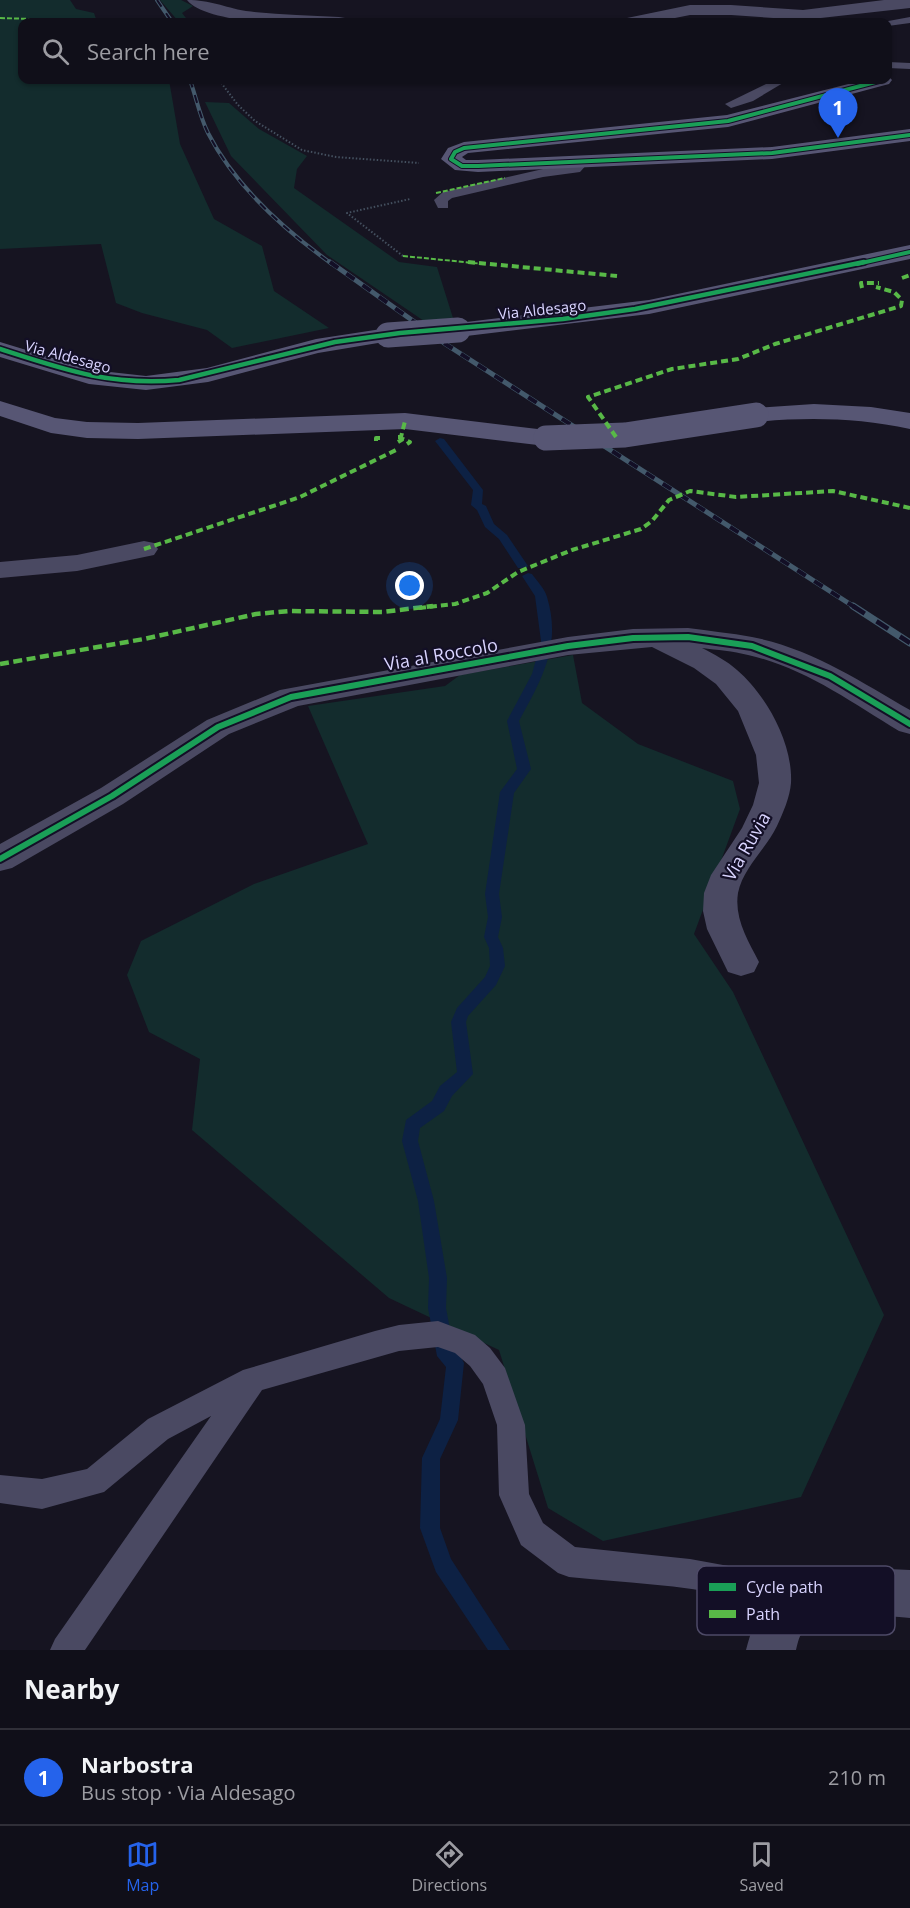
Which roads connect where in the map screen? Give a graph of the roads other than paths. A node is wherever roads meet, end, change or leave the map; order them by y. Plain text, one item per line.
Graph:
1 (195, 0) edge
2 (910, 3) edge
3 (289, 18) edge
4 (652, 18) edge
5 (910, 20) edge
6 (892, 22) edge
7 (892, 65) edge
8 (910, 66) edge
9 (910, 73) edge
10 (892, 77) edge
11 (775, 84) edge
12 (868, 84) edge
13 (731, 104) dead end
14 (910, 135) edge
15 (584, 161) junction
16 (443, 205) dead end
17 (910, 252) edge
18 (0, 349) edge
19 (0, 408) edge
20 (910, 421) edge
21 (144, 549) dead end
22 (0, 570) edge
23 (656, 637) junction
24 (910, 724) edge
25 (0, 858) edge
26 (741, 962) dead end
27 (253, 1379) junction
28 (0, 1489) edge
29 (697, 1575) edge
30 (895, 1593) edge
31 (910, 1594) edge
32 (776, 1635) edge
33 (66, 1650) edge
34 (771, 1650) edge

1 - 3 street
2 - 4 street
5 - 6 lane
7 - 8 lane
9 - 10 street
11 - 13 lane
12 - 15 street
14 - 15 street
15 - 16 lane
17 - 18 street, Via Aldesago, bridge
19 - 20 street, bridge
21 - 22 street
23 - 24 street, Via al Roccolo
23 - 25 street, Via al Roccolo
23 - 26 street, Via Ruvia
27 - 28 lane
27 - 29 lane
27 - 33 lane
30 - 31 street
32 - 34 street

